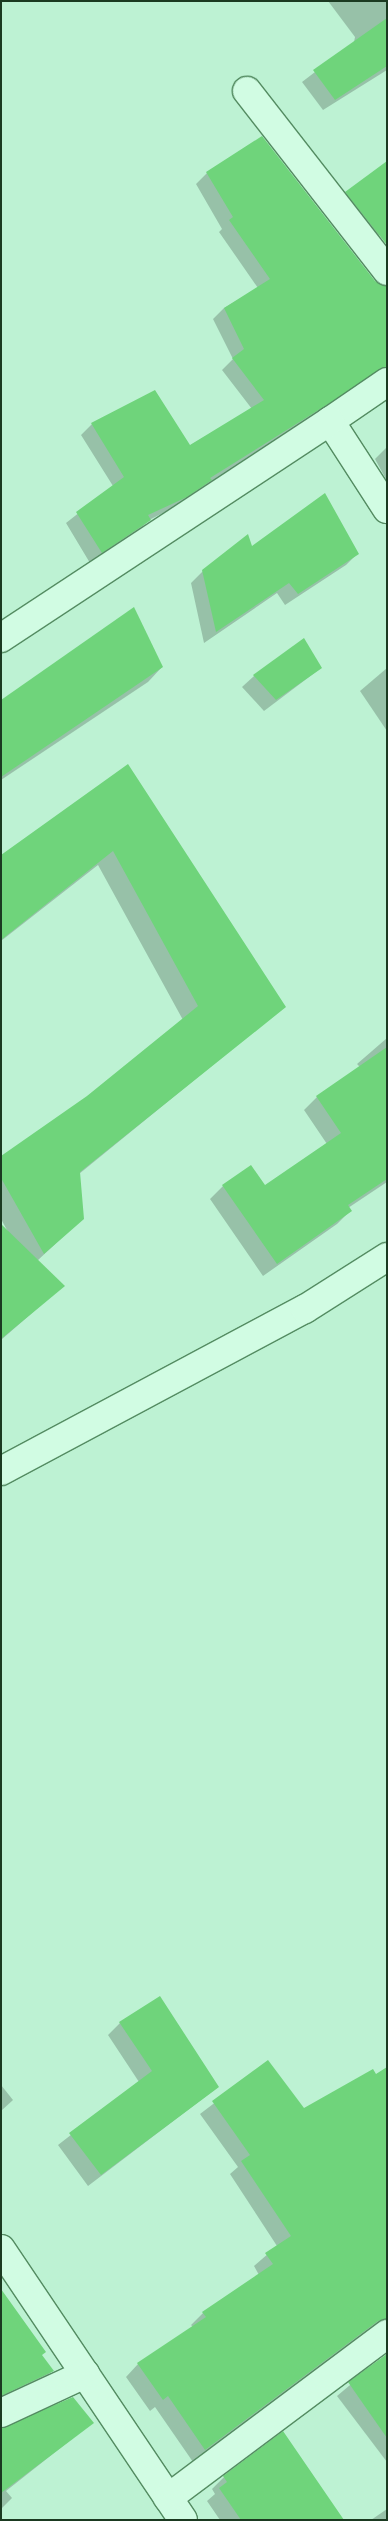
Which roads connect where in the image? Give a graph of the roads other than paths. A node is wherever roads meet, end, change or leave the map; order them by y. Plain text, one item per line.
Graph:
1 (247, 91) dead end
2 (387, 272) edge
3 (387, 382) edge
4 (330, 421) junction
5 (387, 509) edge
6 (1, 638) edge
7 (387, 1257) edge
8 (1, 1471) edge
9 (1, 2249) edge
10 (387, 2334) edge
11 (85, 2374) junction
12 (1, 2414) edge
13 (168, 2498) junction
14 (183, 2520) edge

1 - 2 street
3 - 4 street
4 - 5 street
4 - 6 street
7 - 8 street
9 - 11 street
10 - 13 street
11 - 12 street
11 - 13 street
13 - 14 street

